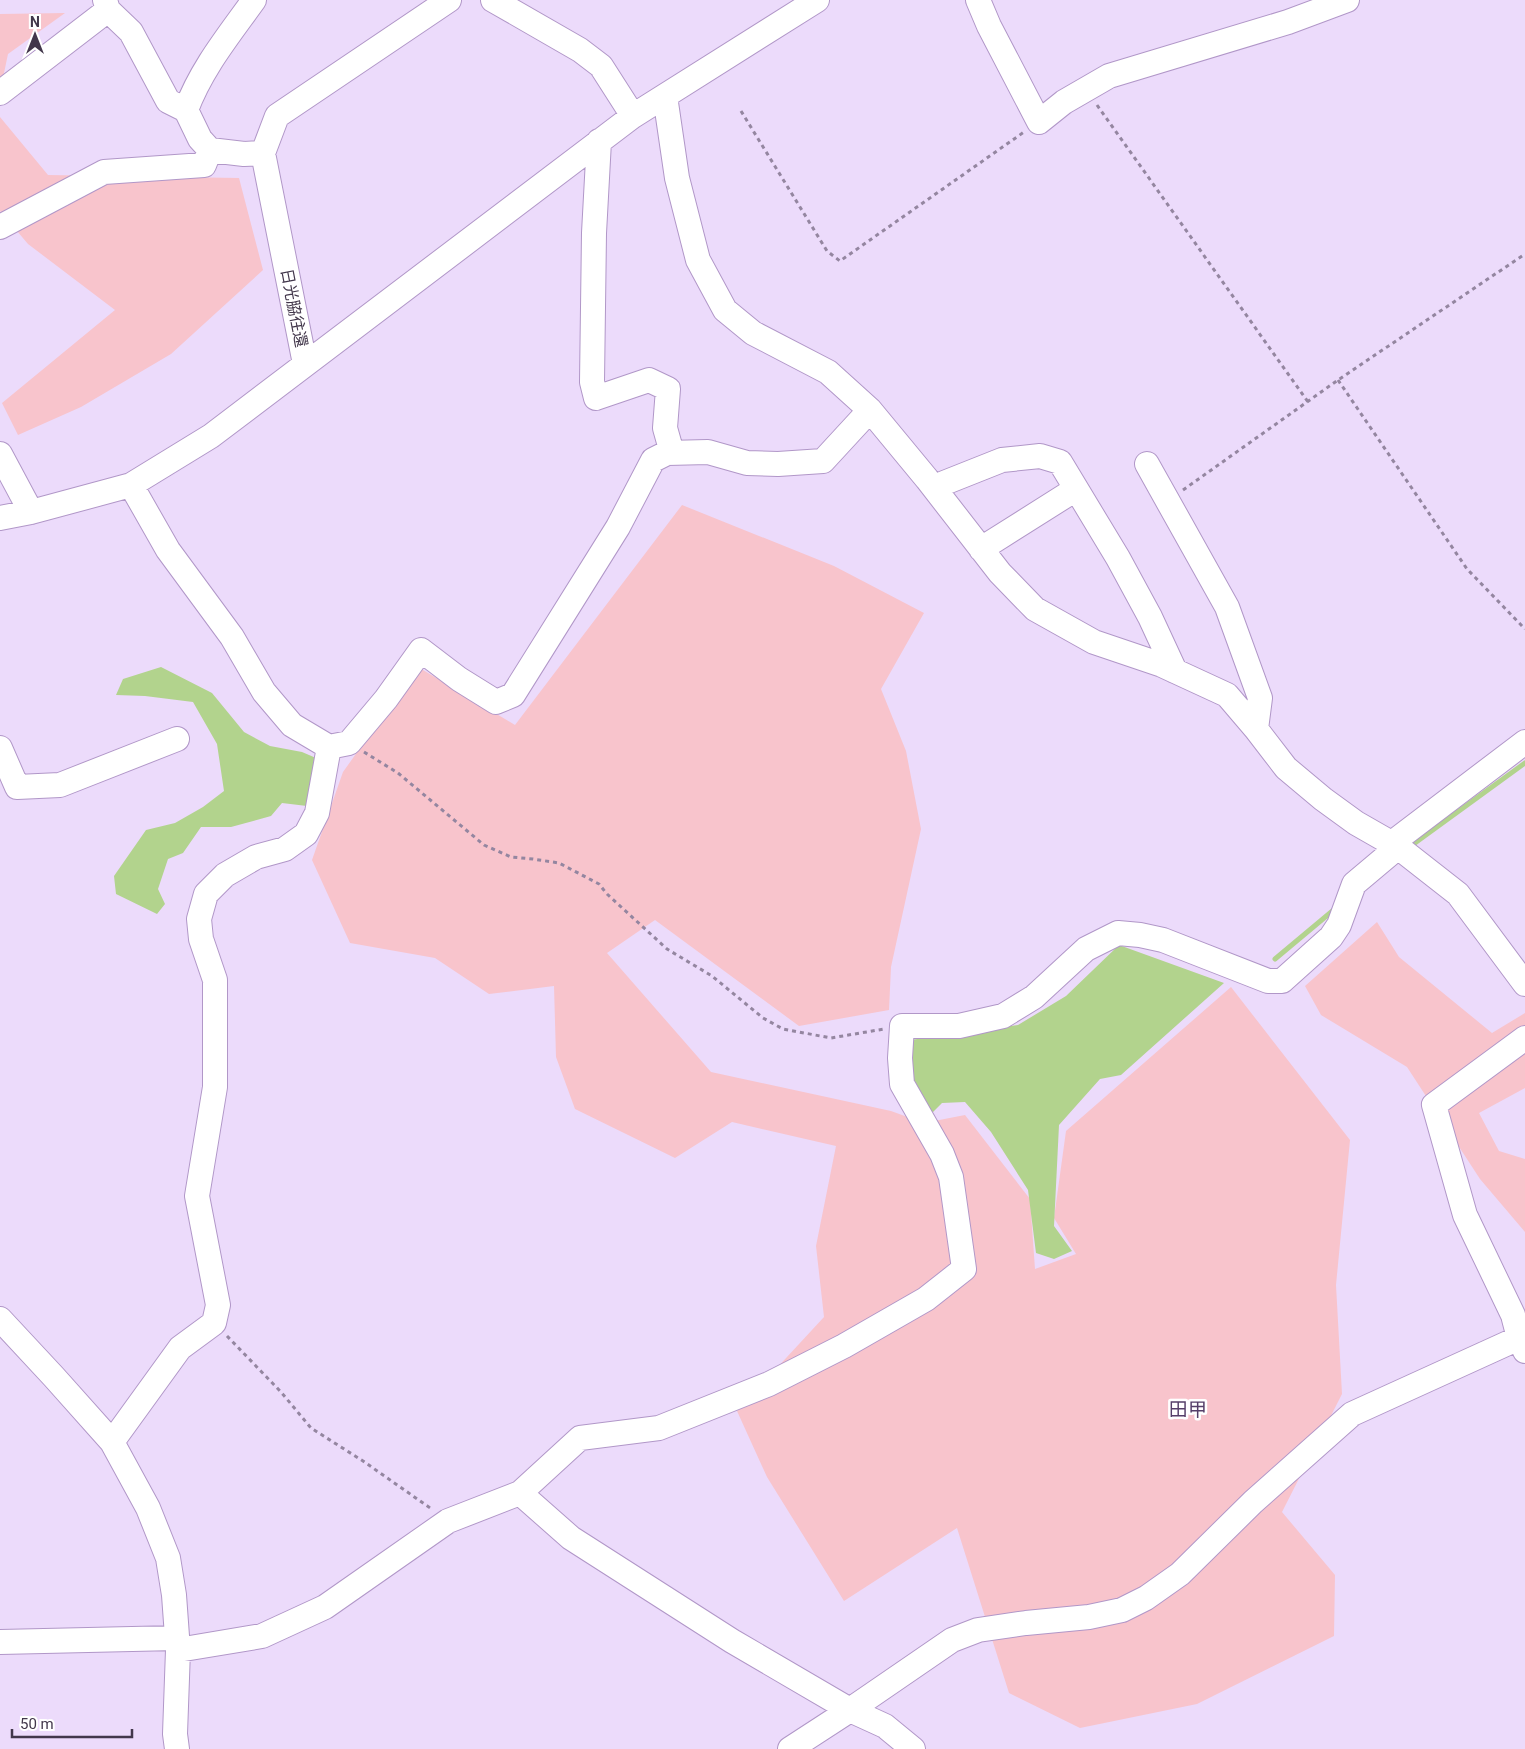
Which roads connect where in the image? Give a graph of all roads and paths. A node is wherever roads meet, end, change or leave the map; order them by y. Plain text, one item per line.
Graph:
1 (254, 0) edge
2 (449, 0) edge
3 (492, 0) edge
4 (519, 0) edge
5 (817, 0) edge
6 (978, 0) edge
7 (1347, 0) edge
8 (106, 5) edge
9 (580, 50) junction
10 (1086, 89) junction
11 (0, 93) edge
12 (665, 96) junction
13 (186, 110) junction
14 (741, 111) dead end
15 (633, 116) junction
16 (1039, 122) junction
17 (599, 141) junction
18 (210, 150) junction
19 (263, 152) junction
20 (0, 227) edge
21 (1525, 254) edge
22 (305, 364) junction
23 (1338, 380) junction
24 (1308, 402) junction
25 (870, 410) junction
26 (672, 453) junction
27 (0, 454) edge
28 (1147, 464) dead end
29 (131, 486) junction
30 (934, 487) junction
31 (1076, 489) junction
32 (1168, 501) junction
33 (31, 512) junction
34 (0, 518) edge
35 (981, 548) junction
36 (1525, 629) edge
37 (1175, 672) junction
38 (1256, 729) junction
39 (177, 739) dead end
40 (1525, 742) edge
41 (339, 745) junction
42 (0, 748) edge
43 (1395, 845) junction
44 (1525, 984) edge
45 (902, 1026) junction
46 (1525, 1038) edge
47 (1519, 1313) edge
48 (0, 1319) edge
49 (214, 1323) junction
50 (1522, 1345) edge
51 (112, 1442) junction
52 (520, 1493) junction
53 (448, 1521) junction
54 (0, 1642) edge
55 (177, 1644) junction
56 (850, 1710) junction
57 (177, 1749) edge
58 (790, 1749) edge
59 (913, 1749) edge

1 - 13 street
2 - 19 street
3 - 9 street
4 - 9 street
5 - 12 street
6 - 16 street
7 - 10 street
8 - 11 street
8 - 13 street
9 - 15 street
10 - 16 street
10 - 24 path
12 - 15 street
12 - 25 street
13 - 18 street
14 - 16 path
15 - 17 street
17 - 22 street
17 - 26 street
18 - 19 street
18 - 20 street
19 - 22 street, 日光脇往還
21 - 23 path
22 - 29 street, 日光脇往還
23 - 24 path
23 - 36 path
24 - 32 path
25 - 26 street
25 - 30 street
26 - 41 street
27 - 33 street
28 - 32 street
29 - 33 street, 日光脇往還
29 - 41 street
30 - 31 street
30 - 35 street
31 - 35 street
31 - 37 street
32 - 38 street
33 - 34 street, 日光脇往還
35 - 37 street
37 - 38 street
38 - 43 street
39 - 42 street
40 - 43 street
41 - 45 path
41 - 49 street
43 - 44 street
43 - 45 street
45 - 52 street
46 - 47 street
47 - 50 street
48 - 51 street
49 - 51 street
49 - 53 path
50 - 56 street
51 - 55 street
52 - 53 street
52 - 56 street
53 - 55 street
54 - 55 street
55 - 57 street
56 - 58 street
56 - 59 street

